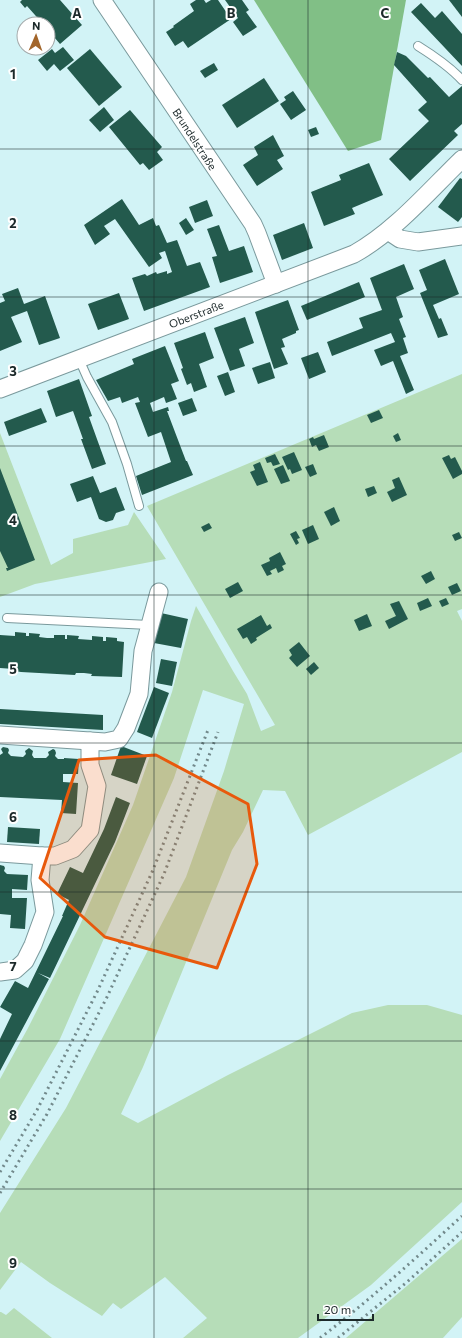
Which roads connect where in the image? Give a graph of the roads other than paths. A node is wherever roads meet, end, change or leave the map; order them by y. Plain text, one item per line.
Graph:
1 (102, 0) edge
2 (418, 46) dead end
3 (462, 80) edge
4 (462, 159) edge
5 (388, 231) junction
6 (462, 236) edge
7 (276, 284) junction
8 (80, 359) junction
9 (0, 389) edge
10 (139, 506) dead end
11 (159, 592) dead end
12 (7, 618) dead end
13 (149, 625) junction
14 (0, 735) edge
15 (90, 741) junction
16 (0, 853) edge
17 (42, 856) junction
18 (0, 972) edge

1 - 7 street, Brundelstraße
2 - 3 lane
4 - 5 street, Oberstraße
5 - 6 street
5 - 7 street, Oberstraße
7 - 8 street, Oberstraße
8 - 9 street, Oberstraße
8 - 10 lane
11 - 13 street
12 - 13 lane
13 - 15 street
14 - 15 street
15 - 17 street
16 - 17 street
17 - 18 street

